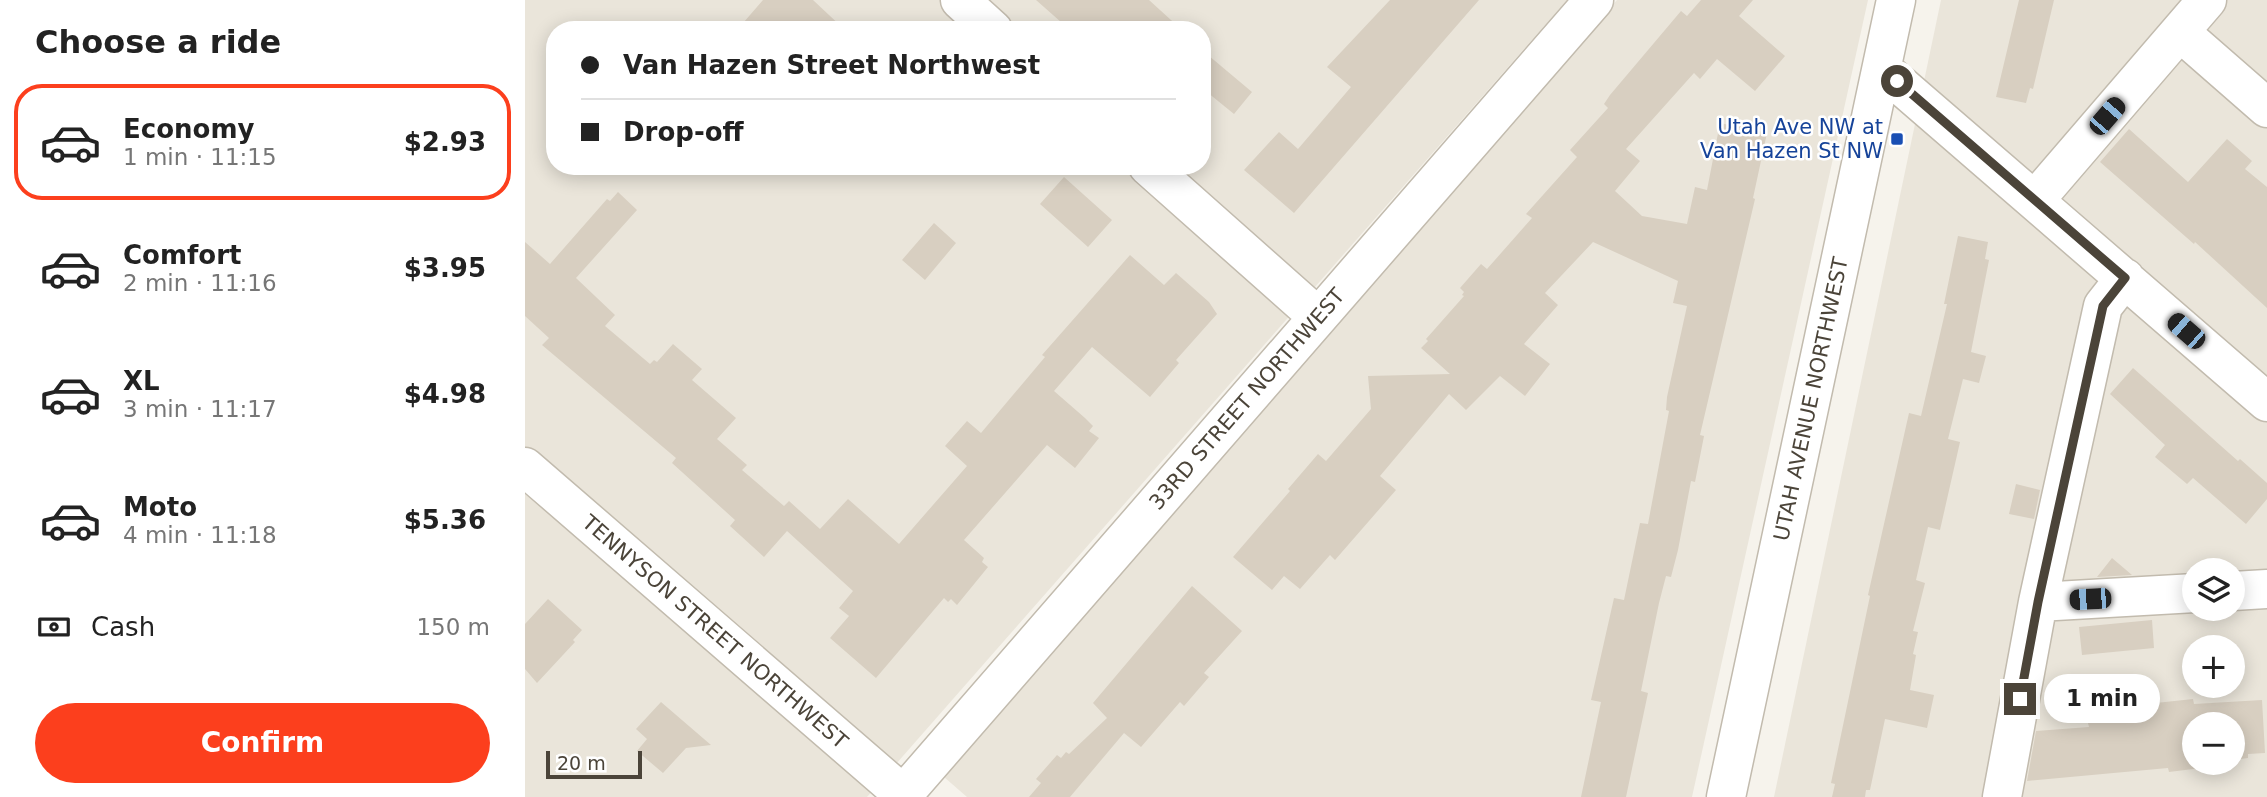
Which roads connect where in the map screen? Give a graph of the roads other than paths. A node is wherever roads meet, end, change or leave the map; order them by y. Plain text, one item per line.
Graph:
1 (960, 0) edge
2 (1594, 0) edge
3 (1896, 0) edge
4 (2207, 0) edge
5 (983, 21) edge
6 (2180, 32) junction
7 (1882, 69) junction
8 (2267, 108) edge
9 (1158, 175) edge
10 (2035, 200) junction
11 (2125, 278) junction
12 (1318, 317) junction
13 (2267, 402) edge
14 (525, 467) edge
15 (2267, 589) edge
16 (2245, 590) edge
17 (2182, 594) edge
18 (2038, 602) junction
19 (903, 796) edge
20 (1726, 797) edge
21 (2002, 797) edge

1 - 5 street
2 - 12 street, 33RD STREET NORTHWEST
3 - 7 street, UTAH AVENUE NORTHWEST
4 - 6 street
6 - 8 street
6 - 10 street
7 - 10 street
7 - 20 street, UTAH AVENUE NORTHWEST
9 - 12 street
10 - 11 street
11 - 13 street
11 - 18 street
12 - 19 street, 33RD STREET NORTHWEST
14 - 19 street, TENNYSON STREET NORTHWEST
15 - 16 street
17 - 18 street
18 - 21 street

